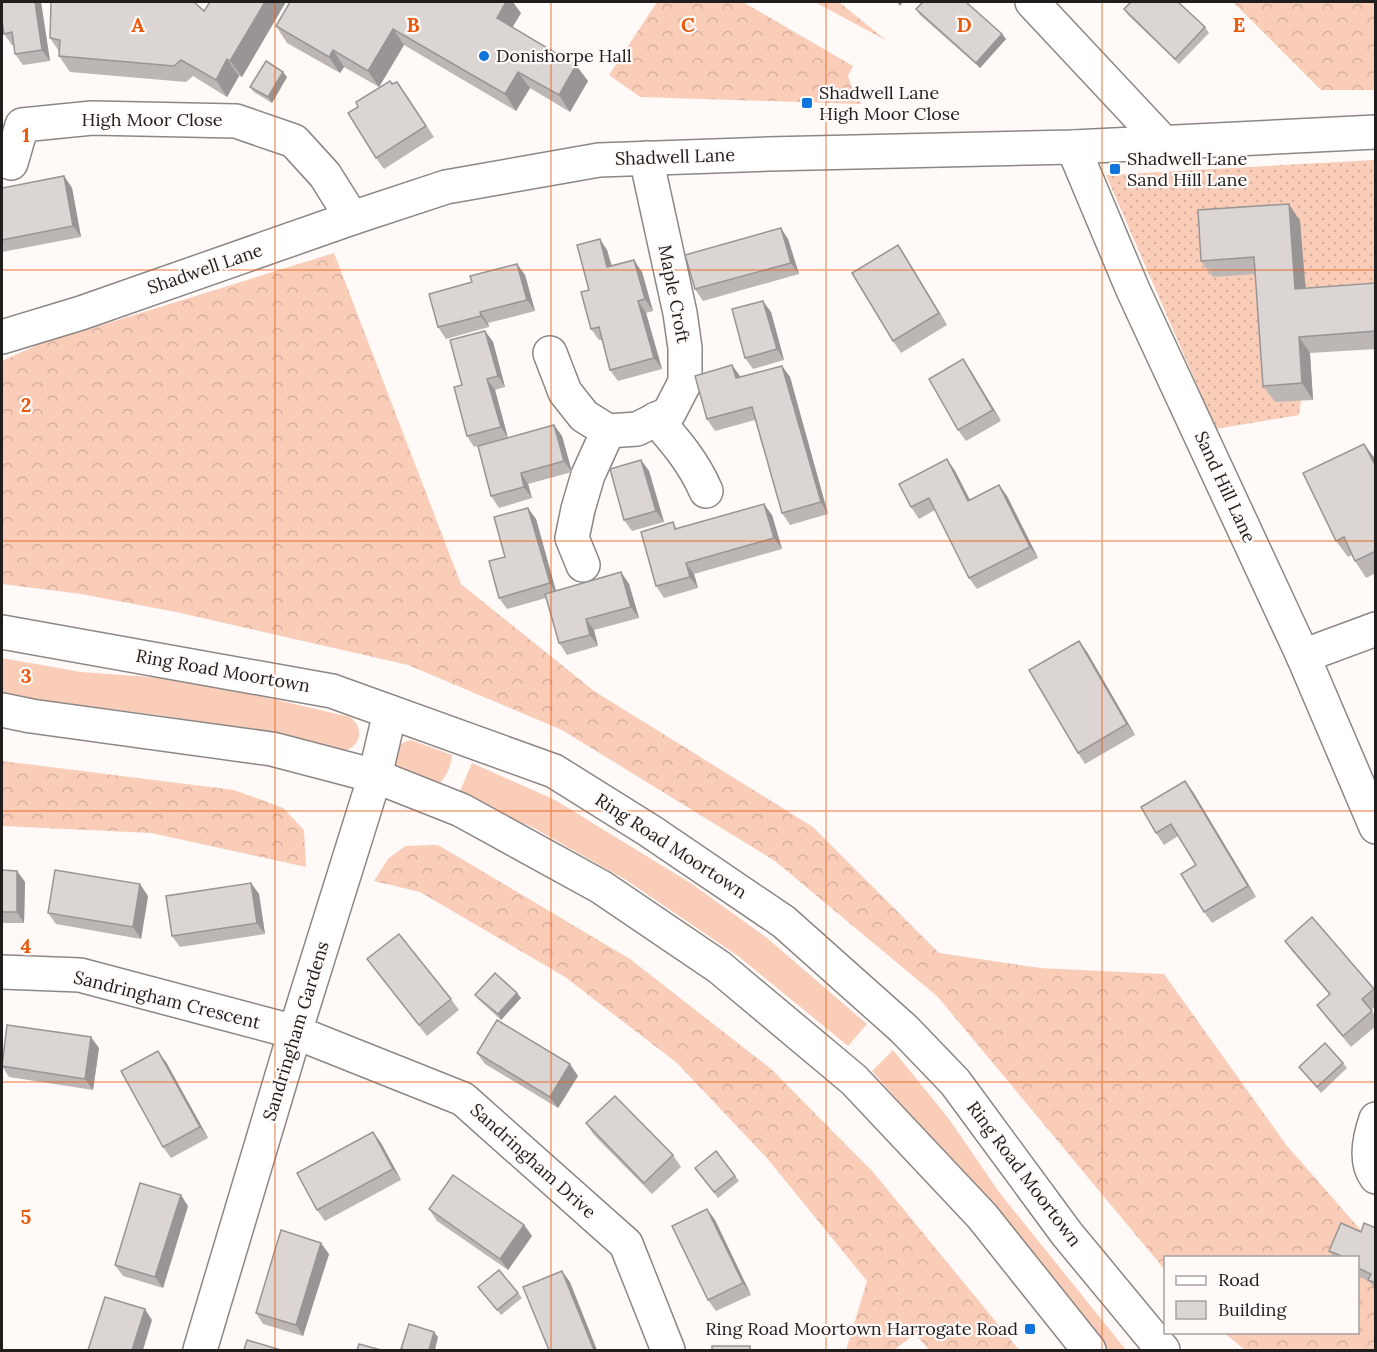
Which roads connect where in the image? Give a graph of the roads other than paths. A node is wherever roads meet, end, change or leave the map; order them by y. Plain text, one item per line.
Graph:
1 (1032, 2) edge
2 (1376, 132) edge
3 (1164, 143) junction
4 (1073, 147) junction
5 (646, 158) junction
6 (11, 163) dead end
7 (352, 218) junction
8 (2, 337) edge
9 (550, 353) dead end
10 (656, 419) junction
11 (608, 431) junction
12 (706, 491) dead end
13 (583, 565) dead end
14 (1376, 629) edge
15 (2, 632) edge
16 (1303, 656) junction
17 (2, 710) edge
18 (390, 712) junction
19 (375, 776) junction
20 (1376, 827) edge
21 (2, 972) edge
22 (295, 1032) junction
23 (1376, 1119) edge
24 (1376, 1177) edge
25 (200, 1350) edge
26 (668, 1350) edge
27 (1089, 1350) edge
28 (1163, 1350) edge

1 - 3 main road
2 - 3 main road, Shadwell Lane
3 - 4 main road, Shadwell Lane
4 - 5 main road, Shadwell Lane
4 - 16 main road, Sand Hill Lane
5 - 7 main road, Shadwell Lane
5 - 10 main road, Maple Croft
6 - 7 main road, High Moor Close
7 - 8 main road, Shadwell Lane
9 - 11 main road
10 - 11 main road, Maple Croft
10 - 12 main road
11 - 13 main road
14 - 16 main road
15 - 18 main road, Ring Road Moortown
16 - 20 main road, Sand Hill Lane
17 - 19 main road
18 - 19 main road, Sandringham Gardens
18 - 28 main road, Ring Road Moortown
19 - 22 main road, Sandringham Gardens
19 - 27 main road
21 - 22 main road, Sandringham Crescent
22 - 25 main road, Sandringham Gardens
22 - 26 main road, Sandringham Drive
23 - 24 main road

